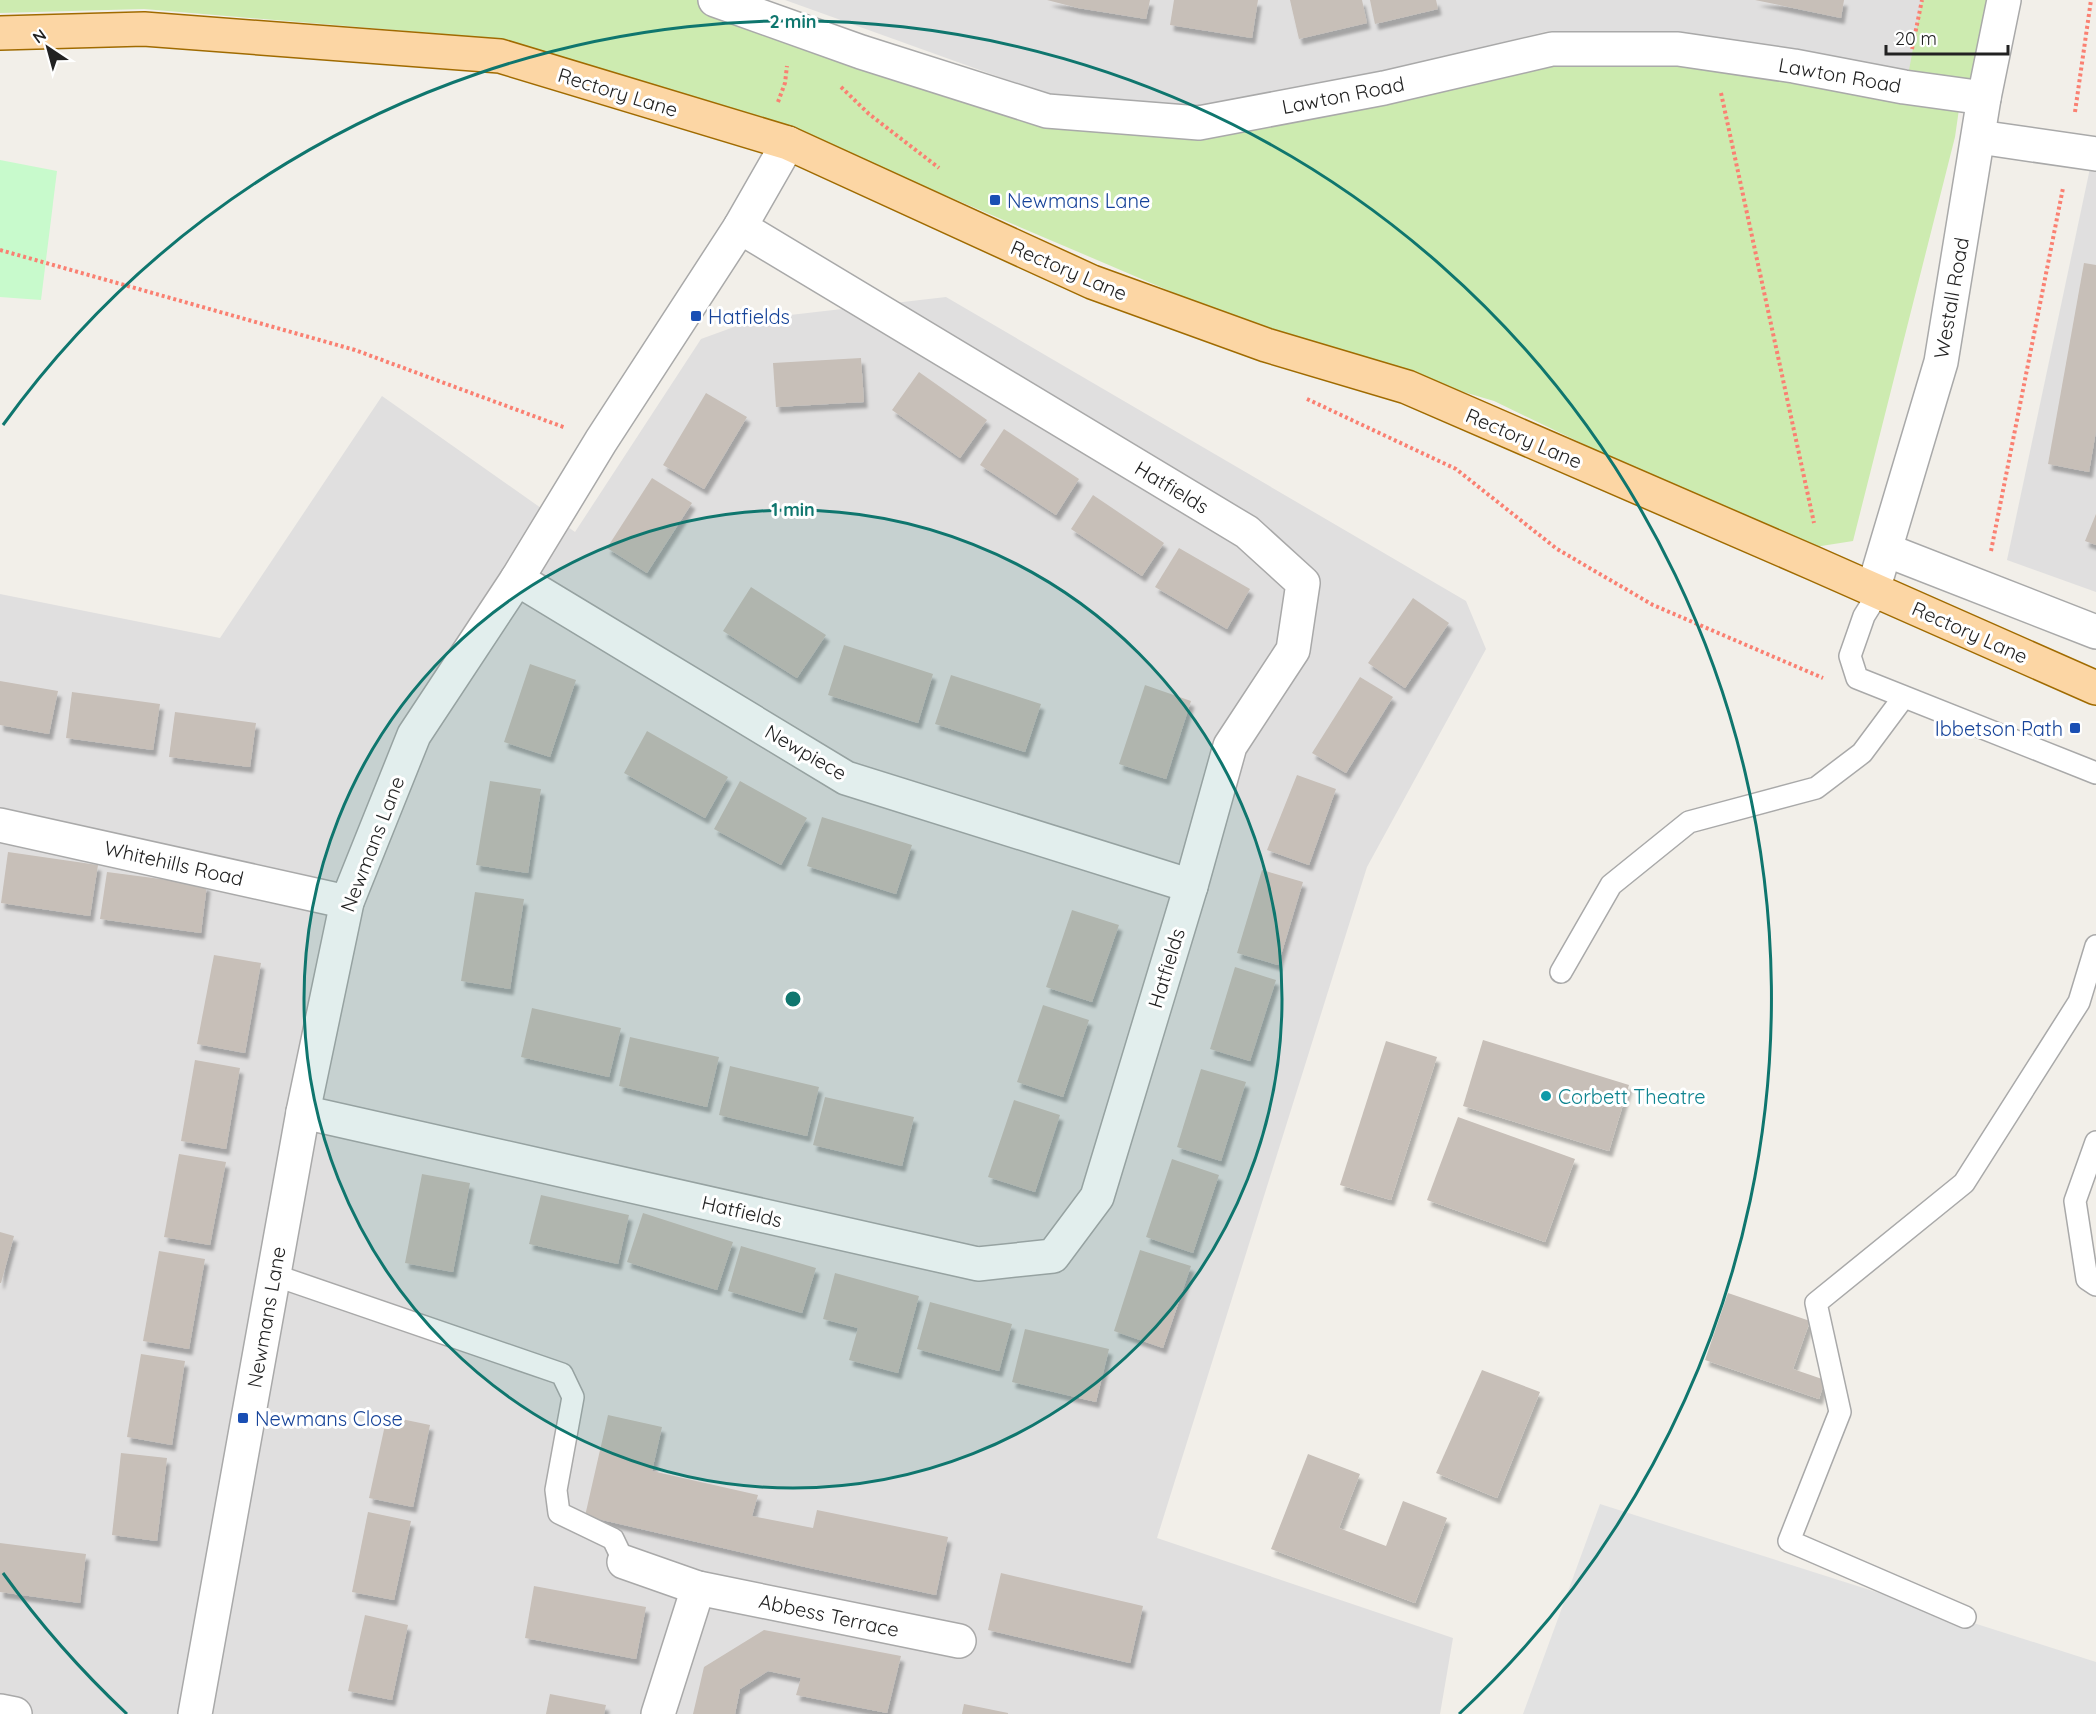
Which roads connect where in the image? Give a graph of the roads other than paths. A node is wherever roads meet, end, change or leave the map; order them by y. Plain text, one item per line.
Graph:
1 (715, 0) edge
2 (2004, 0) edge
3 (0, 33) edge
4 (1984, 98) junction
5 (1978, 137) junction
6 (776, 140) junction
7 (2083, 152) edge
8 (740, 226) junction
9 (1886, 550) junction
10 (517, 579) junction
11 (1876, 591) junction
12 (2096, 632) edge
13 (2096, 688) edge
14 (1903, 698) junction
15 (2096, 773) edge
16 (0, 825) edge
17 (1191, 886) junction
18 (347, 902) junction
19 (2096, 946) edge
20 (1562, 972) dead end
21 (303, 1112) junction
22 (2096, 1142) edge
23 (274, 1275) junction
24 (2096, 1285) edge
25 (624, 1562) joint
26 (698, 1588) junction
27 (1965, 1617) dead end
28 (959, 1641) dead end
29 (0, 1711) edge
30 (15, 1714) edge
31 (195, 1714) edge
32 (658, 1714) edge

1 - 4 street, Lawton Road
2 - 4 street, Westall Road
3 - 6 main road, Rectory Lane
4 - 5 street, Westall Road
5 - 7 street
5 - 9 street, Westall Road
6 - 8 street, Newmans Lane
6 - 11 main road, Rectory Lane
8 - 10 street, Newmans Lane
8 - 17 street, Hatfields
9 - 11 street, Westall Road
9 - 12 street
10 - 17 street, Newpiece
10 - 18 street, Newmans Lane
11 - 13 main road, Rectory Lane
11 - 14 lane
14 - 15 lane
14 - 20 lane
16 - 18 street, Whitehills Road
17 - 21 street, Hatfields
18 - 21 street, Newmans Lane
19 - 27 lane
21 - 23 street, Newmans Lane
22 - 24 lane
23 - 25 lane
23 - 31 street, Newmans Lane
25 - 26 street, Abbess Terrace
26 - 28 street, Abbess Terrace
26 - 32 street
29 - 30 street

